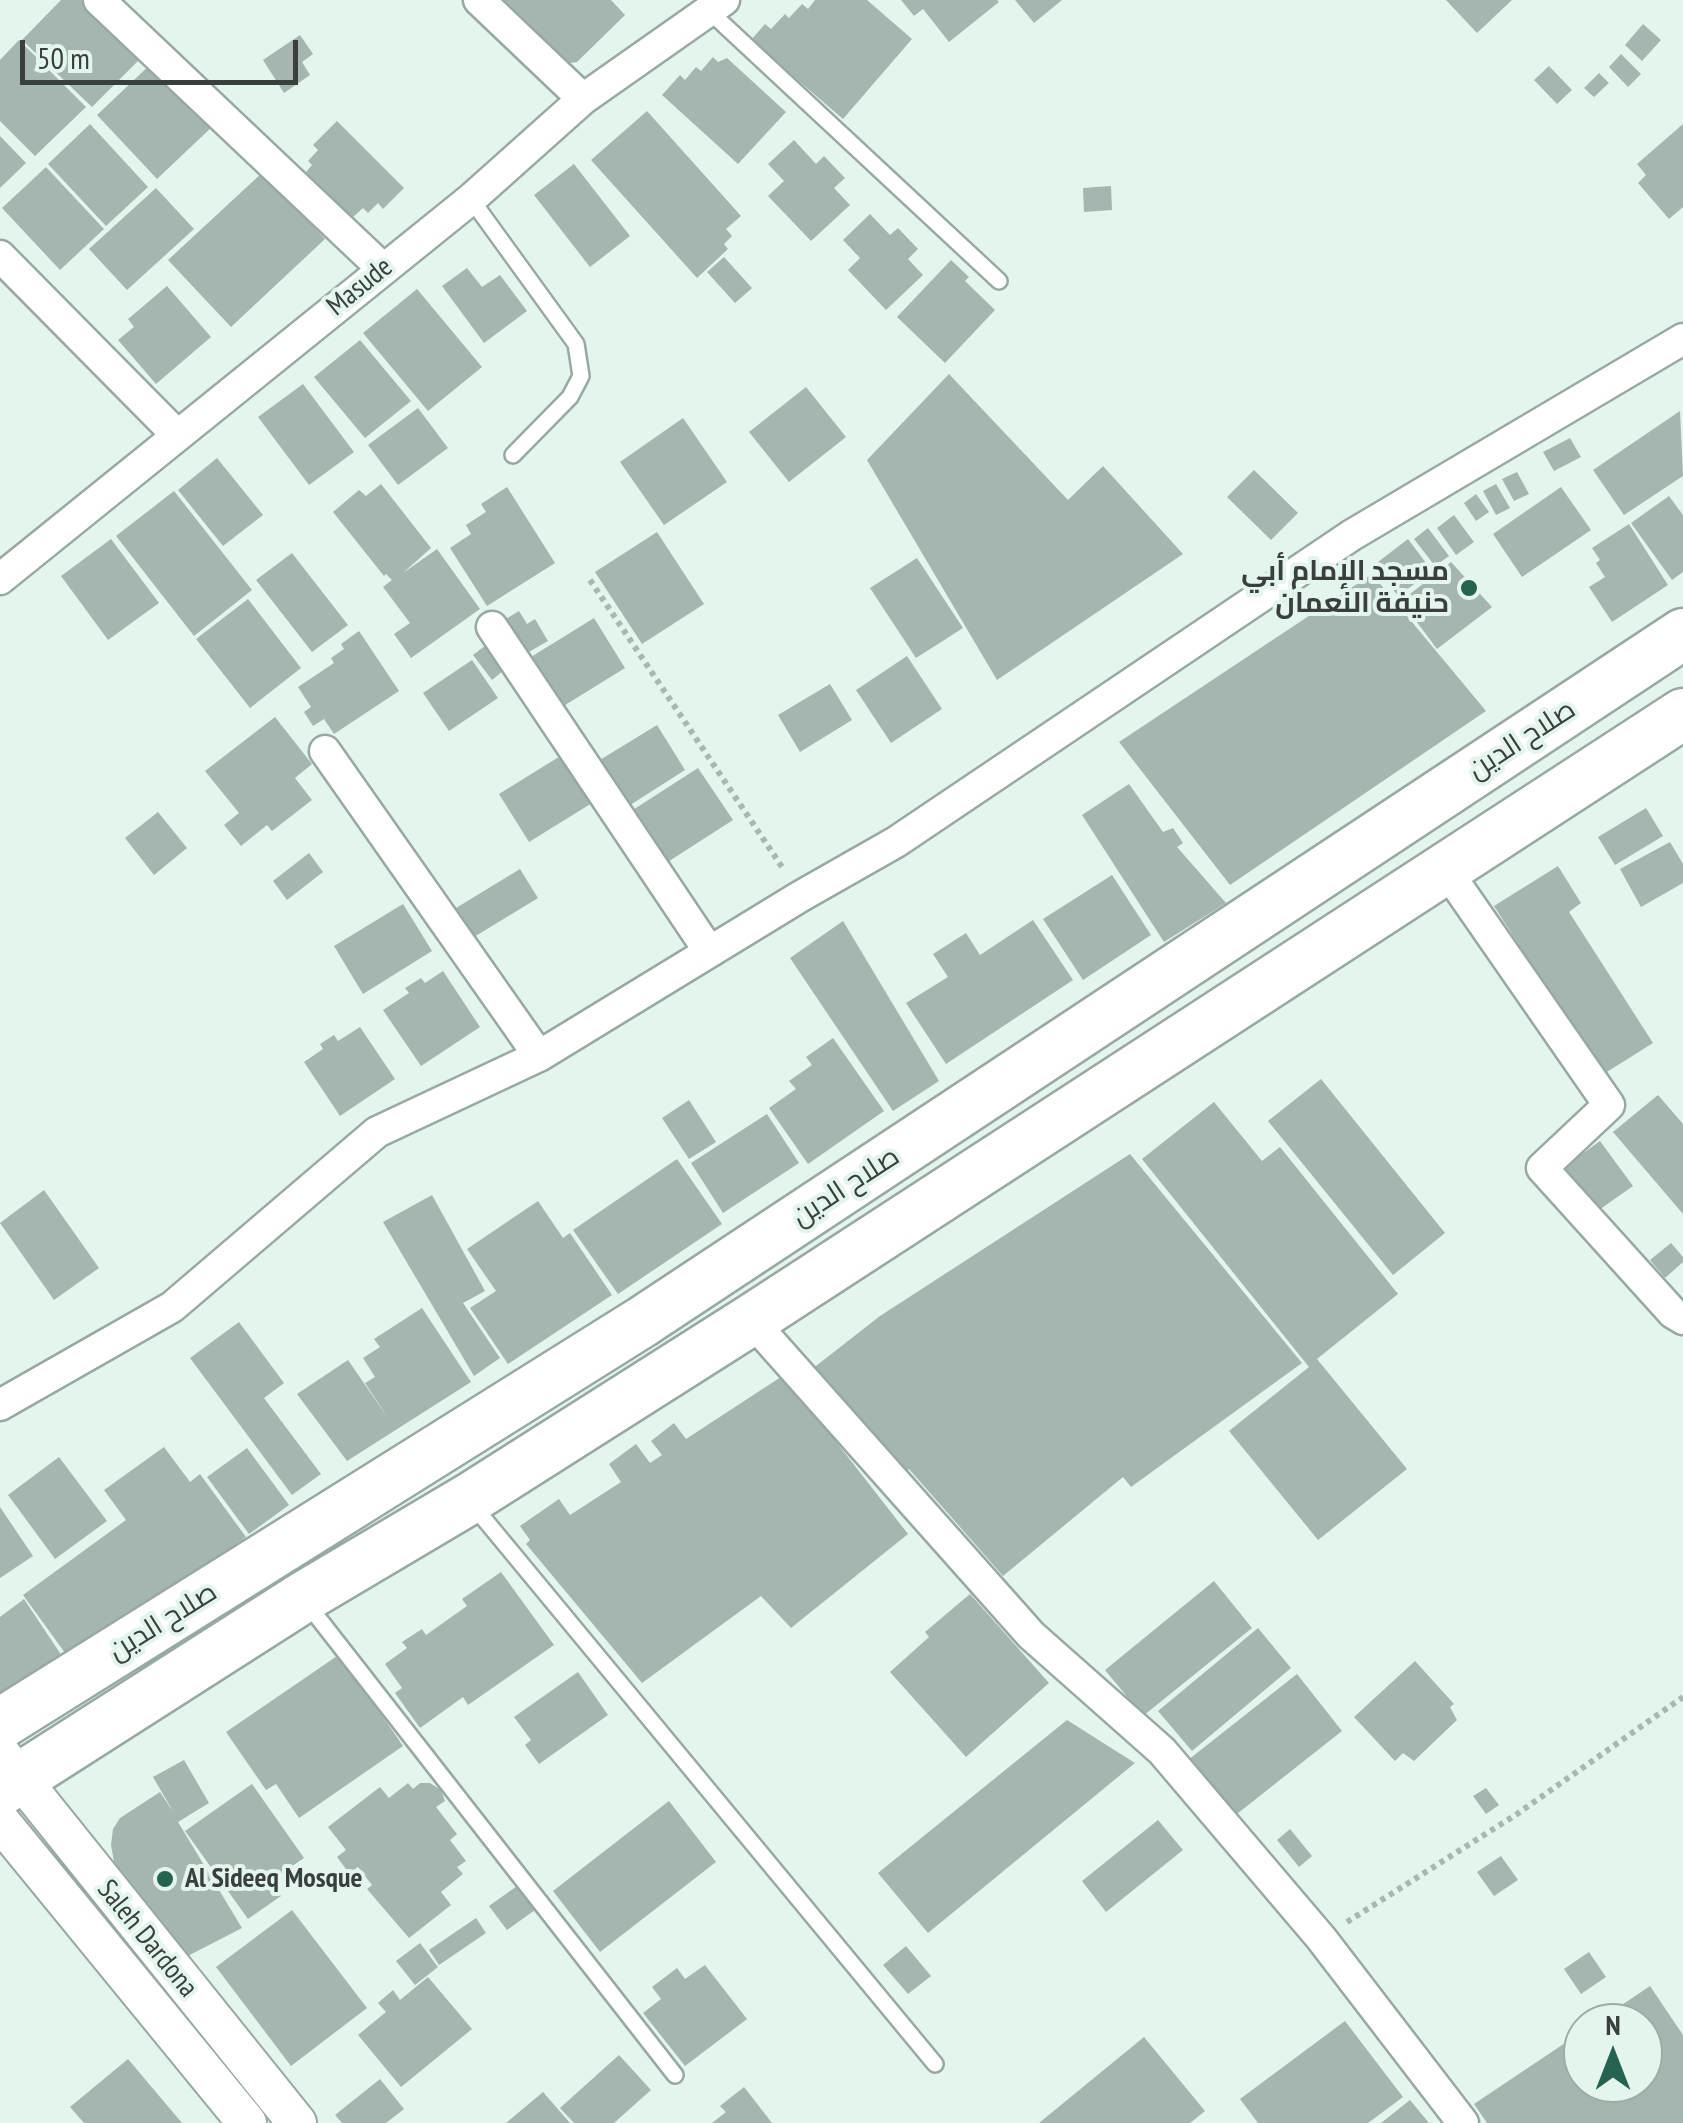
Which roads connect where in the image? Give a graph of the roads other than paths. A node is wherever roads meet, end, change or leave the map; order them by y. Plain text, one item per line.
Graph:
1 (99, 0) edge
2 (479, 0) edge
3 (716, 5) edge
4 (583, 99) junction
5 (470, 198) junction
6 (0, 256) edge
7 (382, 268) junction
8 (999, 281) dead end
9 (1683, 338) edge
10 (178, 434) junction
11 (513, 456) dead end
12 (0, 579) edge
13 (492, 627) dead end
14 (1683, 634) edge
15 (1683, 714) edge
16 (324, 751) dead end
17 (1444, 867) junction
18 (710, 951) junction
19 (539, 1056) junction
20 (1683, 1319) edge
21 (751, 1320) junction
22 (0, 1405) edge
23 (469, 1500) junction
24 (302, 1598) junction
25 (0, 1724) edge
26 (5, 1786) edge
27 (935, 2064) dead end
28 (675, 2075) dead end
29 (247, 2123) edge
30 (297, 2123) edge
31 (1463, 2123) edge

1 - 7 street
2 - 4 street
3 - 4 street, Masude
3 - 8 lane
4 - 5 street, Masude
5 - 7 street, Masude
5 - 11 lane
6 - 10 street
7 - 10 street, Masude
9 - 18 street
10 - 12 street, Masude
13 - 18 street
14 - 25 highway, صلاح الدين
15 - 17 highway, صلاح الدين
16 - 19 street
17 - 20 street
17 - 21 highway, صلاح الدين
18 - 19 street
19 - 22 street
21 - 23 highway, صلاح الدين
21 - 31 street
23 - 24 highway, صلاح الدين
23 - 27 lane
24 - 26 highway, صلاح الدين
24 - 28 lane
26 - 29 street, Saleh Dardona
26 - 30 street, Saleh Dardona

